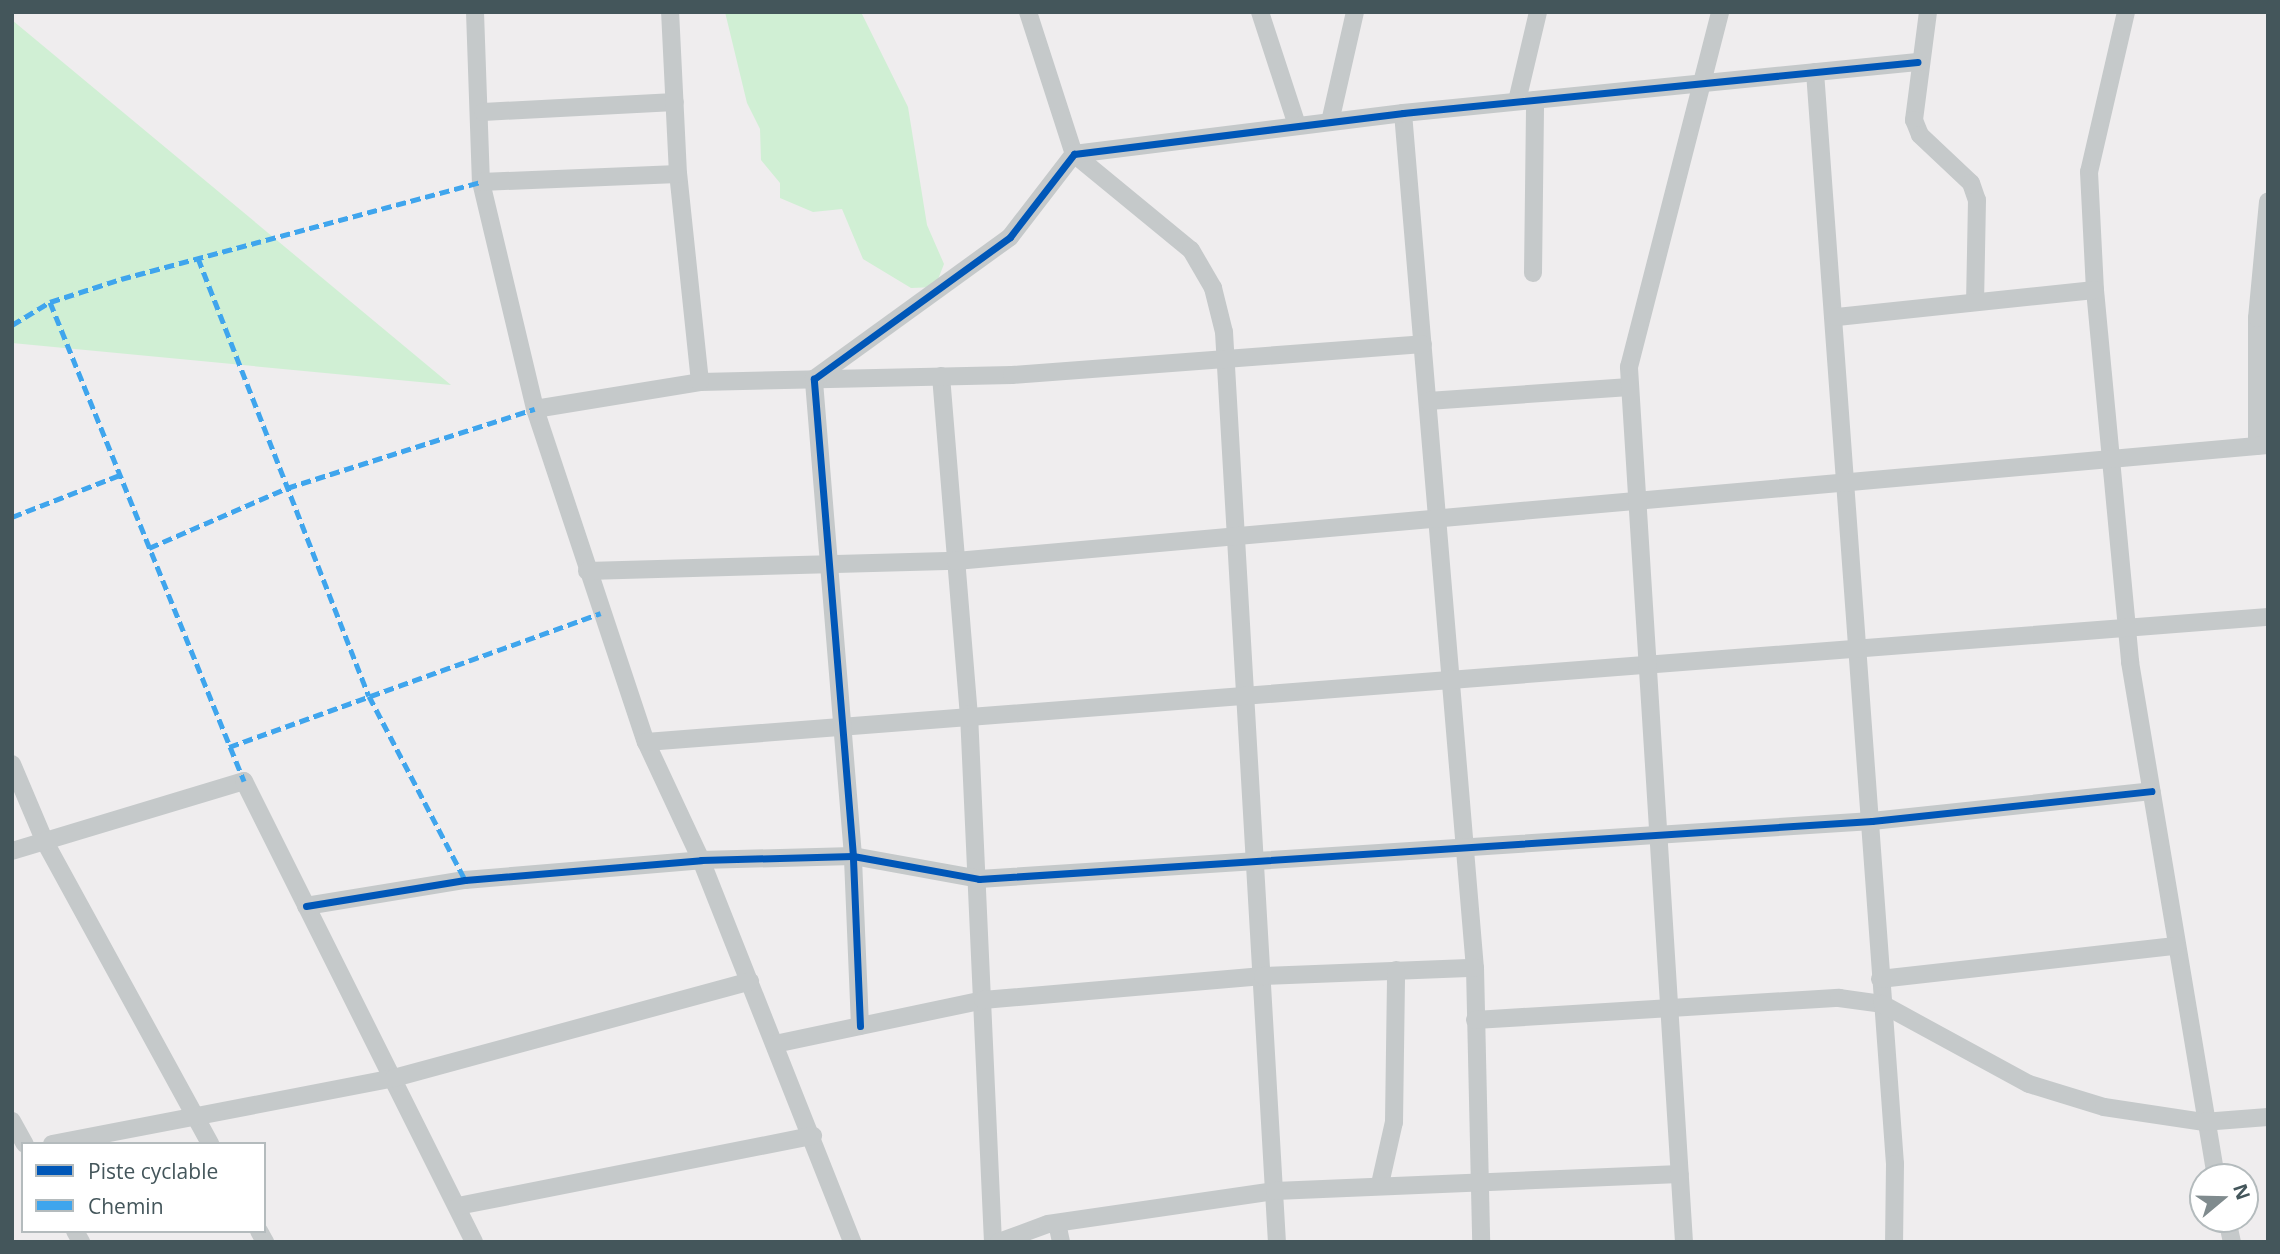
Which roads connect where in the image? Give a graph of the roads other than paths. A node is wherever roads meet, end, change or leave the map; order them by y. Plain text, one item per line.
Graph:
1 (475, 12) edge
2 (670, 12) edge
3 (1028, 12) edge
4 (1260, 12) edge
5 (1355, 12) edge
6 (1538, 12) edge
7 (1720, 12) edge
8 (1928, 12) edge
9 (2126, 12) edge
10 (1917, 62) junction
11 (1815, 72) junction
12 (1701, 81) junction
13 (1526, 100) junction
14 (675, 103) junction
15 (483, 112) junction
16 (1403, 113) junction
17 (1330, 122) junction
18 (1297, 125) junction
19 (1074, 154) junction
20 (678, 174) junction
21 (481, 182) junction
22 (2268, 202) edge
23 (1534, 273) dead end
24 (2095, 290) junction
25 (1975, 300) junction
26 (1836, 317) junction
27 (1423, 344) junction
28 (1228, 362) junction
29 (941, 376) junction
30 (814, 379) junction
31 (700, 382) junction
32 (1630, 387) junction
33 (1428, 401) junction
34 (535, 409) junction
35 (2262, 445) edge
36 (2113, 457) junction
37 (1846, 485) junction
38 (1642, 500) junction
39 (1438, 521) junction
40 (1238, 539) junction
41 (956, 561) junction
42 (828, 563) junction
43 (587, 571) junction
44 (2268, 617) edge
45 (2127, 629) junction
46 (1859, 649) junction
47 (1651, 664) junction
48 (1451, 679) junction
49 (1247, 694) junction
50 (969, 714) junction
51 (840, 724) junction
52 (646, 742) junction
53 (12, 764) edge
54 (2151, 791) junction
55 (1872, 821) junction
56 (1661, 836) junction
57 (45, 842) junction
58 (1465, 848) junction
59 (12, 851) edge
60 (853, 856) junction
61 (701, 860) junction
62 (1256, 862) junction
63 (979, 879) junction
64 (306, 906) junction
65 (2175, 946) junction
66 (1475, 968) junction
67 (1396, 970) junction
68 (1263, 975) junction
69 (1880, 979) junction
70 (750, 981) junction
71 (983, 1000) junction
72 (1882, 1004) junction
73 (1670, 1006) junction
74 (1475, 1020) junction
75 (860, 1026) junction
76 (775, 1044) junction
77 (394, 1078) junction
78 (195, 1117) junction
79 (2268, 1117) edge
80 (12, 1121) edge
81 (2203, 1122) junction
82 (813, 1136) junction
83 (24, 1142) edge
84 (63, 1142) edge
85 (209, 1142) edge
86 (2213, 1163) edge
87 (1680, 1174) junction
88 (1480, 1181) junction
89 (1380, 1184) junction
90 (1275, 1191) junction
91 (458, 1206) junction
92 (1057, 1223) junction
93 (474, 1242) edge
94 (852, 1242) edge
95 (993, 1242) edge
96 (999, 1242) edge
97 (1060, 1242) edge
98 (1277, 1242) edge
99 (1481, 1242) edge
100 (1684, 1242) edge
101 (1894, 1242) edge

1 - 15 street
2 - 14 street
3 - 19 street
4 - 18 street
5 - 17 street
6 - 13 street
7 - 12 street
8 - 10 street
9 - 24 street
10 - 11 street
10 - 25 street
11 - 12 street
11 - 26 street
12 - 13 street
12 - 32 street
13 - 16 street
13 - 23 street
14 - 15 street
14 - 20 street
15 - 21 street
16 - 17 street
16 - 27 street
17 - 18 street
18 - 19 street
19 - 28 street
19 - 30 street
20 - 21 street
20 - 31 street
21 - 34 street
22 - 35 street
24 - 25 street
24 - 36 street
25 - 26 street
26 - 37 street
27 - 28 street
27 - 33 street
28 - 29 street
28 - 40 street
29 - 30 street
29 - 41 street
30 - 31 street
30 - 42 street
31 - 34 street
32 - 33 street
32 - 38 street
33 - 39 street
34 - 43 street
35 - 36 street
36 - 37 street
36 - 45 street
37 - 38 street
37 - 46 street
38 - 39 street
38 - 47 street
39 - 40 street
39 - 48 street
40 - 41 street
40 - 49 street
41 - 42 street
41 - 50 street
42 - 43 street
42 - 51 street
43 - 52 street
44 - 45 street
45 - 46 street
45 - 54 street
46 - 47 street
46 - 55 street
47 - 48 street
47 - 56 street
48 - 49 street
48 - 58 street
49 - 50 street
49 - 62 street
50 - 51 street
50 - 63 street
51 - 52 street
51 - 60 street
52 - 61 street
53 - 57 street
54 - 55 street
54 - 65 street
55 - 56 street
55 - 69 street
56 - 58 street
56 - 73 street
57 - 59 street
57 - 64 street
57 - 78 street
58 - 62 street
58 - 66 street
60 - 61 street
60 - 63 street
60 - 75 street
61 - 64 street
61 - 70 street
62 - 63 street
62 - 68 street
63 - 71 street
64 - 77 street
65 - 69 street
65 - 81 street
66 - 67 street
66 - 74 street
67 - 68 street
67 - 89 street
68 - 71 street
68 - 90 street
69 - 72 street
70 - 76 street
70 - 77 street
71 - 75 street
71 - 95 street
72 - 73 street
72 - 81 street
72 - 101 street
73 - 74 street
73 - 87 street
74 - 88 street
75 - 76 street
76 - 82 street
77 - 78 street
77 - 91 street
78 - 84 street
78 - 85 street
79 - 81 street
80 - 83 street
81 - 86 street
82 - 91 street
82 - 94 street
87 - 88 street
87 - 100 street
88 - 89 street
88 - 99 street
89 - 90 street
90 - 92 street
90 - 98 street
91 - 93 street
92 - 96 street
92 - 97 street

